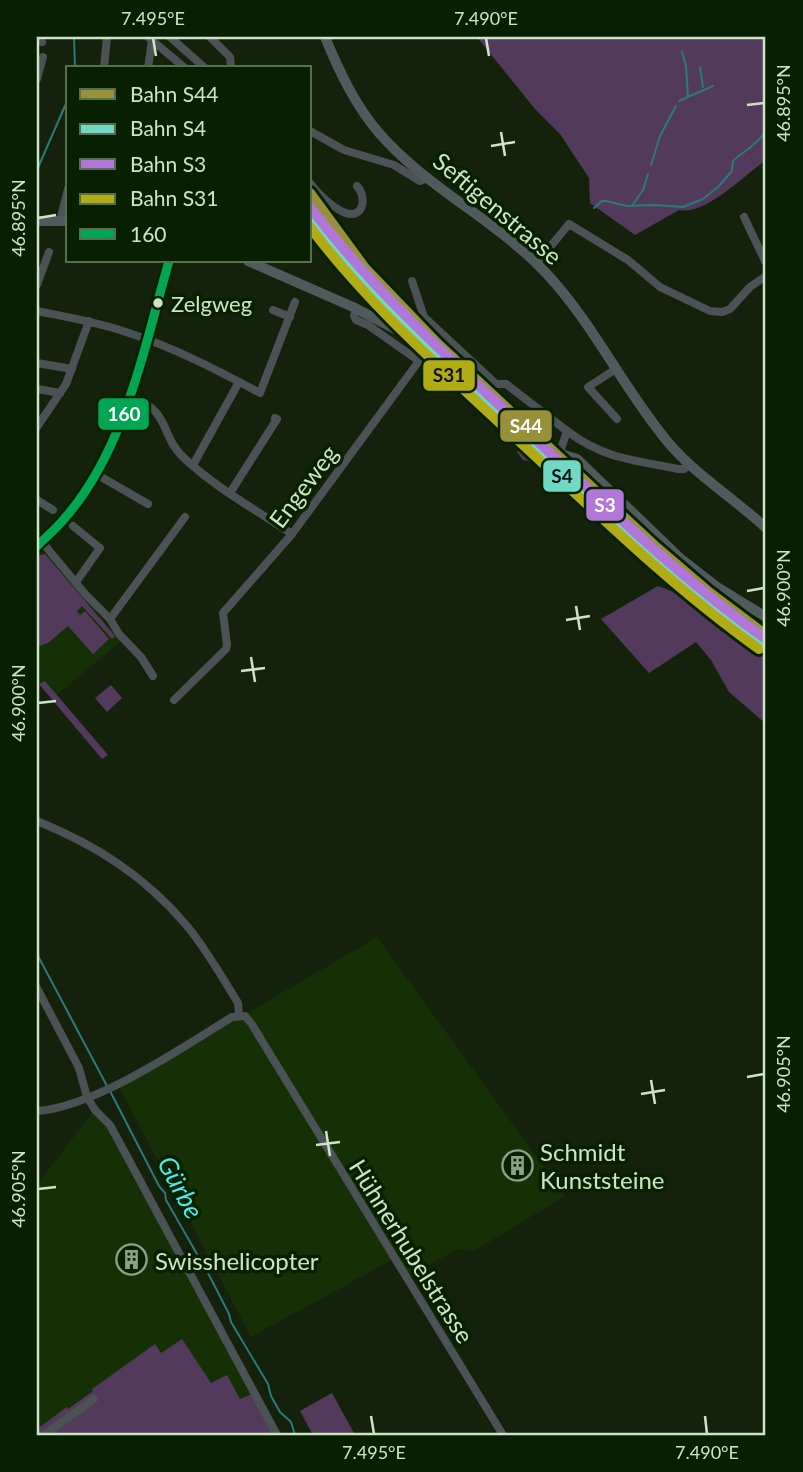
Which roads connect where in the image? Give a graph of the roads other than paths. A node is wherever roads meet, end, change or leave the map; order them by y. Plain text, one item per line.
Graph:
1 (107, 37) edge
2 (170, 37) edge
3 (210, 37) edge
4 (325, 37) edge
5 (150, 38) edge
6 (43, 57) dead end
7 (104, 66) edge
8 (148, 66) edge
9 (183, 66) edge
10 (203, 66) edge
11 (231, 66) edge
12 (38, 75) edge
13 (312, 132) edge
14 (428, 178) junction
15 (312, 186) edge
16 (357, 186) dead end
17 (744, 217) dead end
18 (37, 221) edge
19 (64, 221) edge
20 (49, 252) dead end
21 (169, 262) edge
22 (250, 262) edge
23 (766, 263) edge
24 (536, 264) junction
25 (766, 276) edge
26 (412, 281) dead end
27 (37, 285) edge
28 (295, 302) dead end
29 (356, 308) junction
30 (273, 310) dead end
31 (37, 311) edge
32 (290, 317) junction
33 (89, 321) junction
34 (147, 339) junction
35 (37, 363) edge
36 (72, 369) junction
37 (616, 369) junction
38 (239, 382) junction
39 (37, 388) edge
40 (60, 393) junction
41 (128, 395) junction
42 (275, 418) dead end
43 (617, 419) dead end
44 (37, 427) edge
45 (567, 431) junction
46 (561, 450) junction
47 (193, 465) junction
48 (690, 465) junction
49 (96, 474) junction
50 (230, 493) junction
51 (37, 500) edge
52 (148, 504) dead end
53 (53, 510) dead end
54 (185, 517) dead end
55 (73, 526) dead end
56 (766, 528) edge
57 (292, 534) junction
58 (38, 542) edge
59 (76, 582) junction
60 (766, 617) edge
61 (110, 619) junction
62 (153, 676) dead end
63 (174, 699) dead end
64 (37, 821) edge
65 (37, 988) edge
66 (242, 1016) junction
67 (87, 1097) junction
68 (37, 1111) edge
69 (94, 1399) dead end
70 (44, 1435) edge
71 (277, 1435) edge
72 (503, 1435) edge

1 - 7 street
2 - 10 street
3 - 11 street
4 - 14 main road, Seftigenstrasse
5 - 8 street
5 - 9 street
6 - 12 street
13 - 14 street
14 - 24 main road, Seftigenstrasse
15 - 16 street
17 - 23 street
18 - 19 main road
20 - 27 street
21 - 34 street
22 - 29 main road
24 - 25 street
24 - 37 main road, Seftigenstrasse
26 - 45 street
28 - 32 street
29 - 46 main road
29 - 57 street, Engeweg
30 - 32 street
31 - 33 street
32 - 38 street
33 - 34 street
33 - 36 street
34 - 38 street
34 - 41 street
35 - 36 street
36 - 40 street
37 - 43 street
37 - 48 main road, Seftigenstrasse
38 - 47 street
39 - 40 street
40 - 44 street
41 - 47 street
41 - 49 street
42 - 50 street
45 - 46 street
45 - 48 street
46 - 60 main road
47 - 50 street
48 - 56 main road, Seftigenstrasse
49 - 52 street
49 - 58 street
50 - 57 street
51 - 53 street
54 - 61 street
55 - 59 street
57 - 63 street, Engeweg
58 - 59 street
59 - 61 street
61 - 62 street
64 - 66 street, Hühnerhubelstrasse
65 - 67 street
66 - 67 street
66 - 72 street, Hühnerhubelstrasse
67 - 68 street
67 - 71 street
69 - 70 street

